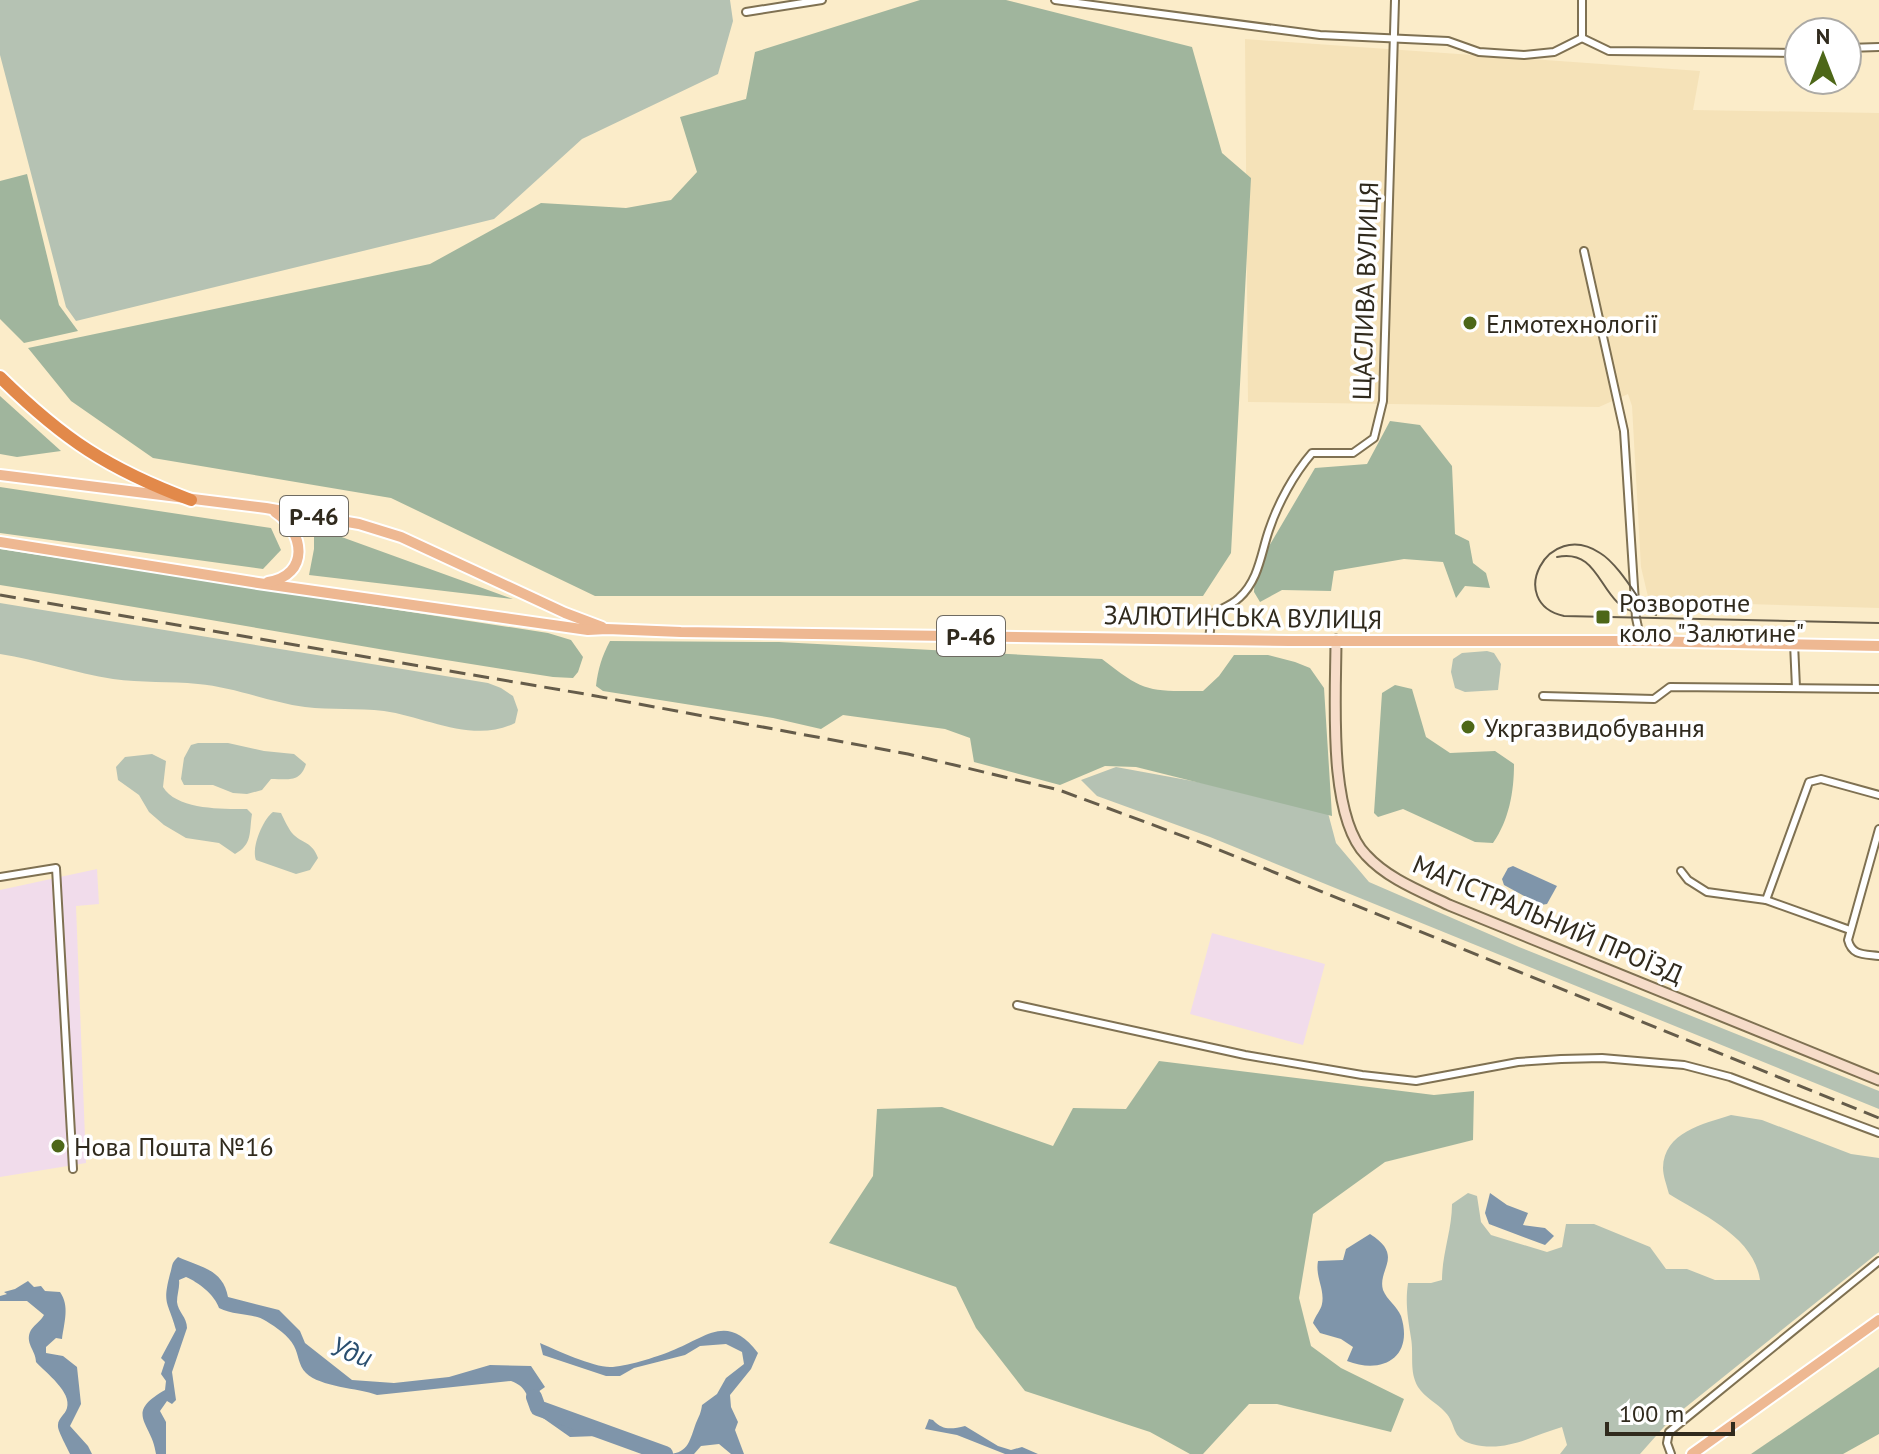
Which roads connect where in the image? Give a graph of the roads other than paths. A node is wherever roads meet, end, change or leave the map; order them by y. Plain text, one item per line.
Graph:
1 (822, 0) edge
2 (1055, 0) edge
3 (1129, 0) edge
4 (1395, 0) edge
5 (1582, 0) edge
6 (1128, 9) junction
7 (746, 12) dead end
8 (1582, 38) junction
9 (1393, 40) junction
10 (1783, 53) edge
11 (1584, 251) dead end
12 (0, 377) edge
13 (0, 475) edge
14 (191, 500) junction
15 (266, 508) junction
16 (0, 542) edge
17 (258, 583) junction
18 (607, 629) junction
19 (1209, 639) junction
20 (1336, 640) junction
21 (1641, 641) junction
22 (1794, 643) junction
23 (1879, 646) edge
24 (1796, 688) junction
25 (1879, 689) edge
26 (1543, 696) dead end
27 (1879, 795) edge
28 (1879, 829) edge
29 (1681, 871) dead end
30 (0, 877) edge
31 (1766, 900) junction
32 (1850, 930) junction
33 (1879, 956) edge
34 (1017, 1005) dead end
35 (1879, 1080) edge
36 (1879, 1133) edge
37 (73, 1169) dead end
38 (1879, 1261) edge
39 (1879, 1320) edge
40 (1671, 1454) edge
41 (1692, 1454) edge

1 - 7 street
2 - 6 street
3 - 6 street
4 - 9 street, ЩАСЛИВА ВУЛИЦЯ
5 - 8 street
6 - 9 street
8 - 9 street
8 - 10 street
9 - 19 street, ЩАСЛИВА ВУЛИЦЯ
11 - 21 street
12 - 14 highway
13 - 14 main road, Р-46
14 - 15 main road, Р-46
15 - 17 main road
15 - 18 main road, Р-46
16 - 17 main road, Р-46
17 - 18 main road, Р-46
18 - 19 main road, ЗАЛЮТИНСЬКА ВУЛИЦЯ / Р-46
19 - 20 main road, ЗАЛЮТИНСЬКА ВУЛИЦЯ / Р-46
20 - 21 main road, ЗАЛЮТИНСЬКА ВУЛИЦЯ / Р-46
20 - 35 main road, МАГІСТРАЛЬНИЙ ПРОЇЗД
21 - 22 main road, ЗАЛЮТИНСЬКА ВУЛИЦЯ / Р-46
22 - 23 main road, ЗАЛЮТИНСЬКА ВУЛИЦЯ / Р-46
22 - 24 street
24 - 25 street
24 - 26 street
27 - 31 street
28 - 32 street
29 - 31 street
30 - 37 street
31 - 32 street
32 - 33 street
34 - 36 street
38 - 40 street
39 - 41 main road

